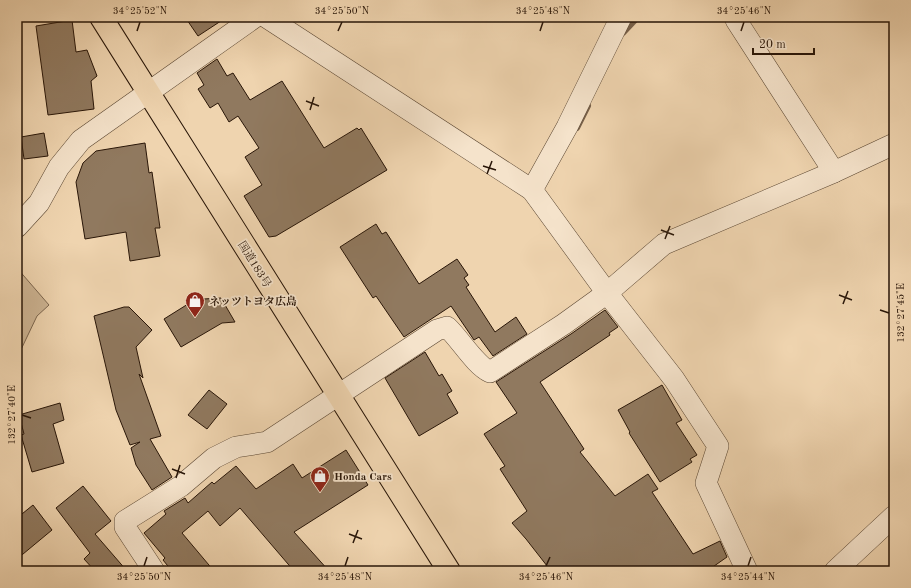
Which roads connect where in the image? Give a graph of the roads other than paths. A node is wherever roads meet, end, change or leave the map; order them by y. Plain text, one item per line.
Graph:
1 (101, 17) edge
2 (255, 17) edge
3 (266, 17) edge
4 (739, 17) edge
5 (619, 18) edge
6 (147, 92) junction
7 (894, 144) edge
8 (834, 172) junction
9 (532, 190) junction
10 (17, 227) edge
11 (608, 293) junction
12 (338, 394) junction
13 (894, 516) edge
14 (154, 571) edge
15 (449, 571) edge
16 (747, 571) edge
17 (836, 571) edge

1 - 6 highway, 国道183号
2 - 6 street
3 - 9 street
4 - 8 street
5 - 9 street
6 - 10 street
6 - 12 highway, 国道183号
7 - 8 street
8 - 11 street
9 - 11 street
11 - 12 street
11 - 16 street
12 - 14 street
12 - 15 highway, 国道183号
13 - 17 street

